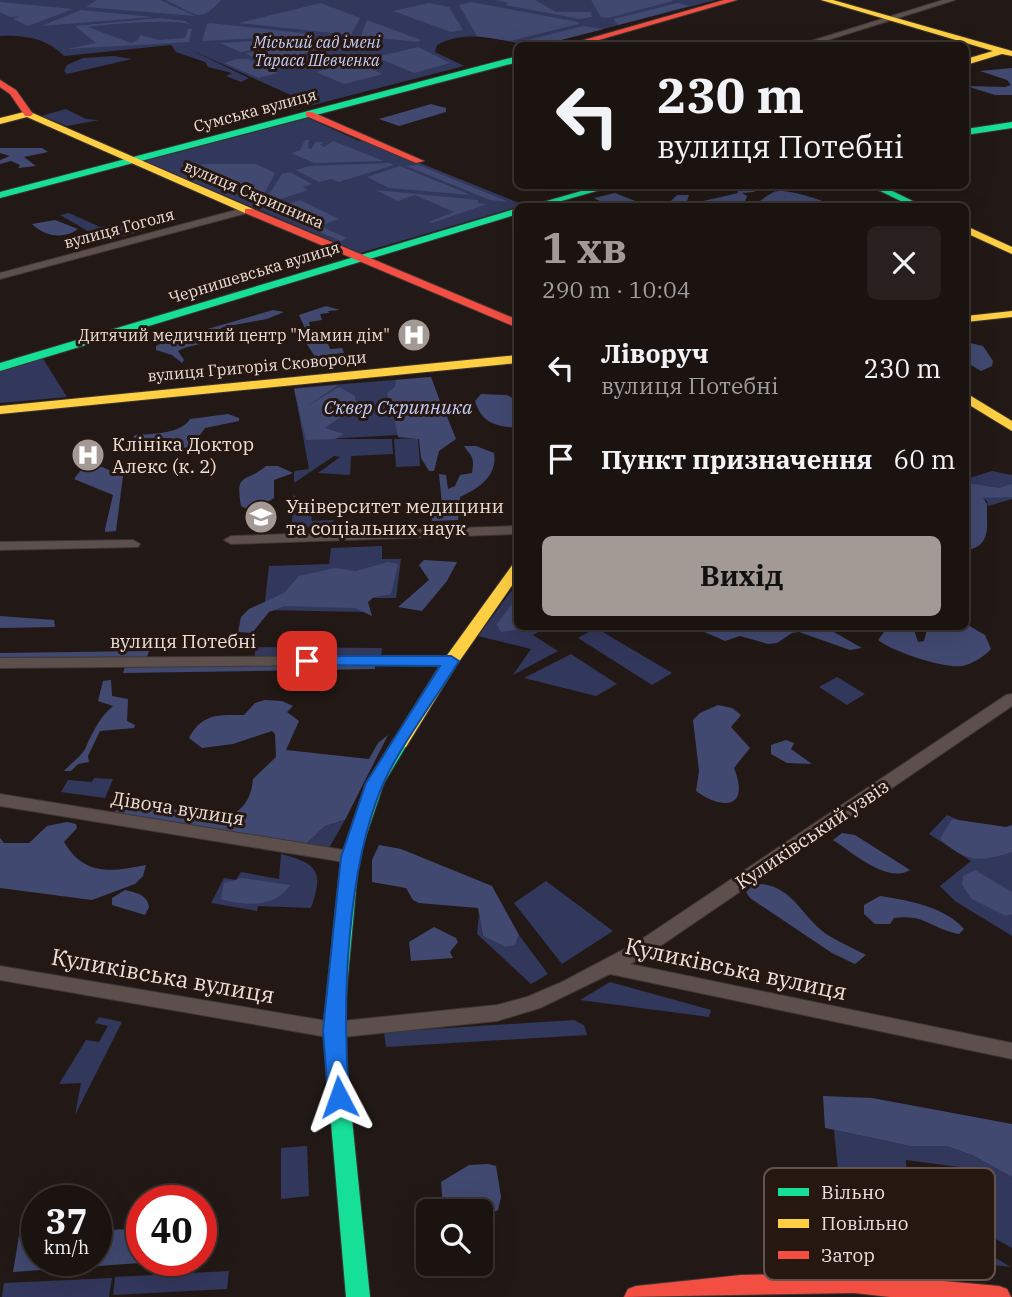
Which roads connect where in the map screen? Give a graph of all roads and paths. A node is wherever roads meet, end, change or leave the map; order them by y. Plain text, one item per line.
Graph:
1 (733, 0) edge
2 (825, 0) edge
3 (951, 0) edge
4 (889, 18) junction
5 (581, 42) edge
6 (812, 42) edge
7 (1008, 51) edge
8 (514, 60) edge
9 (969, 61) edge
10 (0, 83) edge
11 (29, 114) junction
12 (309, 114) junction
13 (0, 121) edge
14 (1012, 125) edge
15 (969, 132) edge
16 (132, 161) junction
17 (419, 161) dead end
18 (597, 189) edge
19 (881, 189) edge
20 (0, 195) edge
21 (548, 203) edge
22 (912, 203) edge
23 (247, 210) junction
24 (514, 212) edge
25 (969, 230) edge
26 (1012, 251) edge
27 (360, 258) junction
28 (0, 276) edge
29 (1012, 314) edge
30 (969, 318) edge
31 (514, 322) edge
32 (514, 359) edge
33 (0, 367) edge
34 (969, 399) edge
35 (0, 410) edge
36 (1012, 427) edge
37 (514, 530) edge
38 (231, 540) dead end
39 (133, 544) dead end
40 (0, 545) edge
41 (514, 573) edge
42 (451, 661) junction
43 (0, 663) edge
44 (1012, 699) edge
45 (0, 800) edge
46 (350, 857) junction
47 (610, 967) junction
48 (0, 973) edge
49 (333, 1030) junction
50 (1012, 1051) edge
51 (358, 1297) edge
52 (636, 1297) edge
53 (999, 1297) edge

1 - 5 street
2 - 4 street
3 - 4 street
4 - 6 street
4 - 7 street
7 - 9 street
8 - 12 street, Сумська вулиця
10 - 11 street
11 - 13 street
11 - 16 street, вулиця Скрипника
12 - 16 street, Сумська вулиця
12 - 17 street
14 - 15 street
16 - 20 street, Сумська вулиця
16 - 23 street, вулиця Скрипника
18 - 21 street
19 - 22 street
23 - 27 street, вулиця Скрипника
23 - 28 street, вулиця Гоголя
24 - 27 street, Чернишевська вулиця
25 - 26 street
27 - 31 street, вулиця Скрипника
27 - 33 street, Чернишевська вулиця
29 - 30 street
32 - 35 street, вулиця Григорія Сковороди
34 - 36 street
37 - 38 street
39 - 40 street
41 - 42 street
42 - 43 street, вулиця Потебні
42 - 46 street
44 - 47 street, Куликівський узвіз
45 - 46 street, Дівоча вулиця
46 - 49 street
47 - 49 street, Куликівська вулиця
47 - 50 street, Куликівська вулиця
48 - 49 street, Куликівська вулиця
49 - 51 street
52 - 53 street

